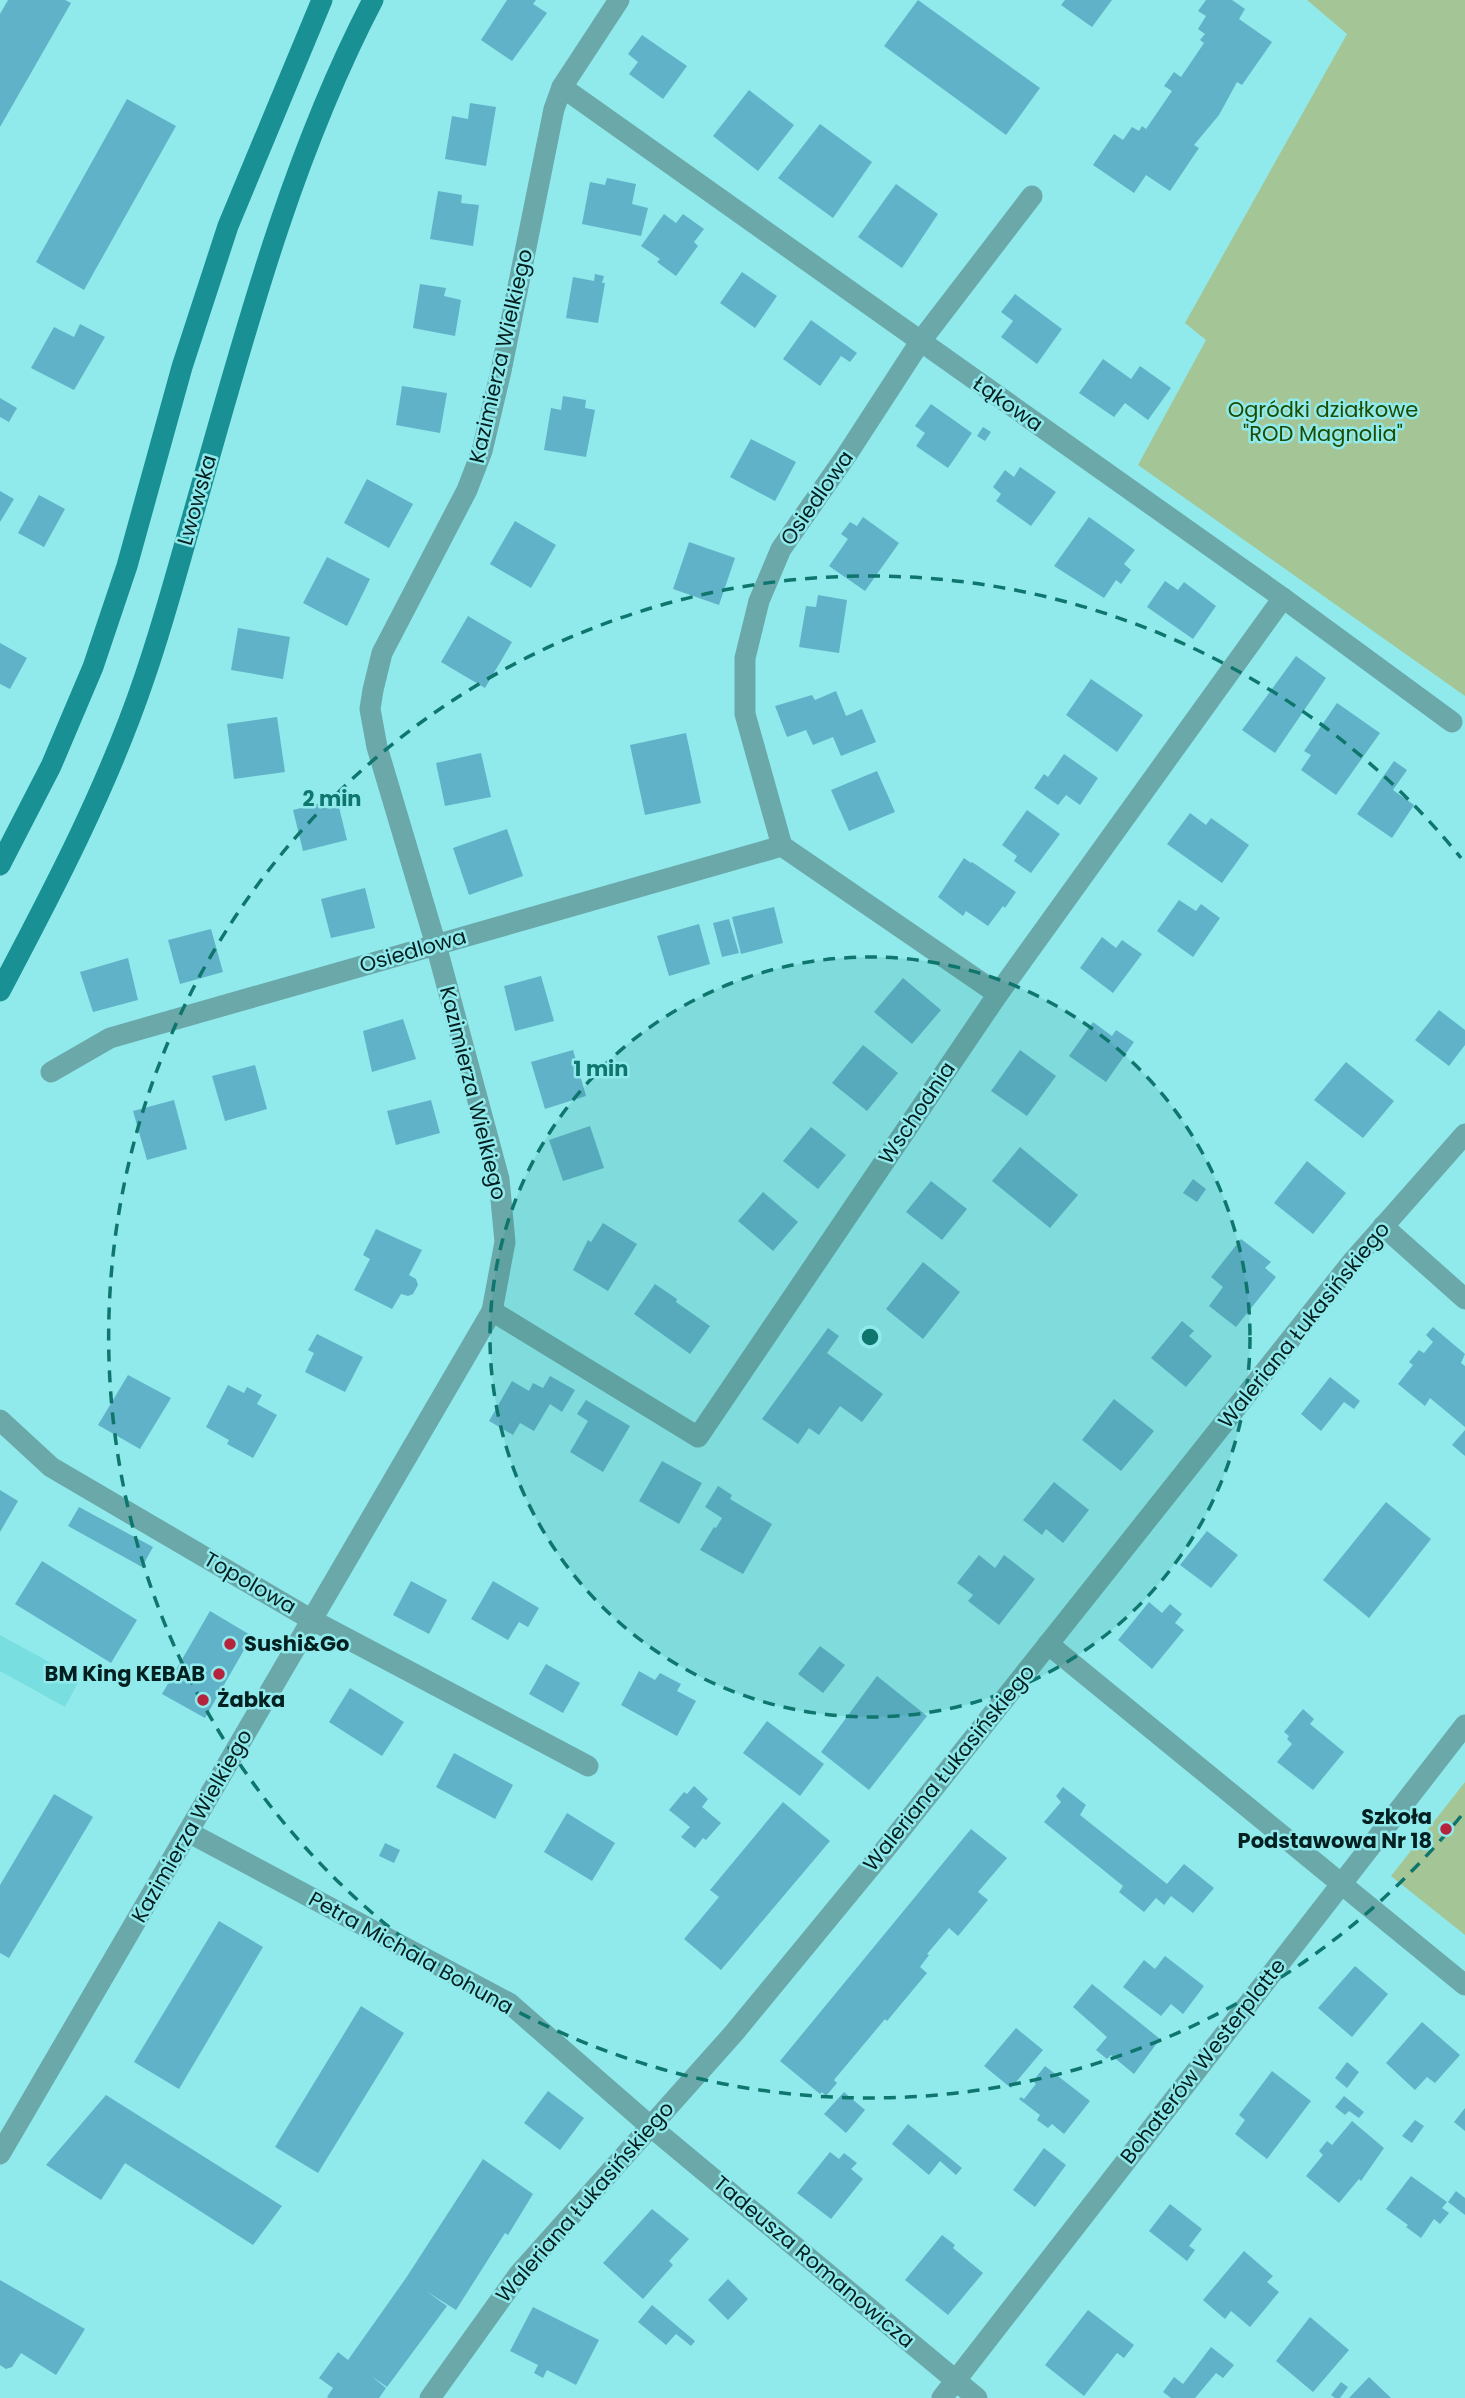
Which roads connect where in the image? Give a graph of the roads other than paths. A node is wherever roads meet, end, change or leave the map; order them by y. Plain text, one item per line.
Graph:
1 (322, 0) edge
2 (373, 0) edge
3 (619, 0) edge
4 (562, 87) junction
5 (1032, 196) dead end
6 (920, 342) junction
7 (1283, 598) junction
8 (1452, 722) dead end
9 (782, 846) junction
10 (0, 865) edge
11 (436, 945) junction
12 (0, 991) edge
13 (998, 994) junction
14 (51, 1072) dead end
15 (1465, 1134) edge
16 (1383, 1226) junction
17 (1465, 1299) edge
18 (492, 1311) junction
19 (0, 1420) edge
20 (312, 1620) junction
21 (1048, 1644) junction
22 (1465, 1725) edge
23 (588, 1766) dead end
24 (188, 1832) junction
25 (1341, 1883) junction
26 (1465, 1985) edge
27 (650, 2126) junction
28 (0, 2154) edge
29 (956, 2380) junction
30 (430, 2398) edge
31 (943, 2398) edge
32 (977, 2398) edge

1 - 10 main road
2 - 12 main road, Lwowska
3 - 4 street, Kazimierza Wielkiego
4 - 6 street, Łąkowa
4 - 11 street, Kazimierza Wielkiego
5 - 6 street, Osiedlowa
6 - 7 street, Łąkowa
6 - 9 street, Osiedlowa
7 - 8 street, Łąkowa
7 - 13 street, Wschodnia
9 - 11 street, Osiedlowa
9 - 13 street
11 - 14 street, Osiedlowa
11 - 18 street, Kazimierza Wielkiego
13 - 18 street, Wschodnia
15 - 16 street, Waleriana Łukasińskiego
16 - 17 street
16 - 21 street, Waleriana Łukasińskiego
18 - 20 street, Kazimierza Wielkiego
19 - 20 street, Topolowa
20 - 23 street, Topolowa
20 - 24 street, Kazimierza Wielkiego
21 - 25 street
21 - 27 street, Waleriana Łukasińskiego
22 - 25 street, Bohaterów Westerplatte
24 - 27 street, Petra Michala Bohuna
24 - 28 street, Kazimierza Wielkiego
25 - 26 street
25 - 29 street, Bohaterów Westerplatte
27 - 29 street, Tadeusza Romanowicza
27 - 30 street, Waleriana Łukasińskiego
29 - 31 street, Bohaterów Westerplatte
29 - 32 street, Tadeusza Romanowicza

